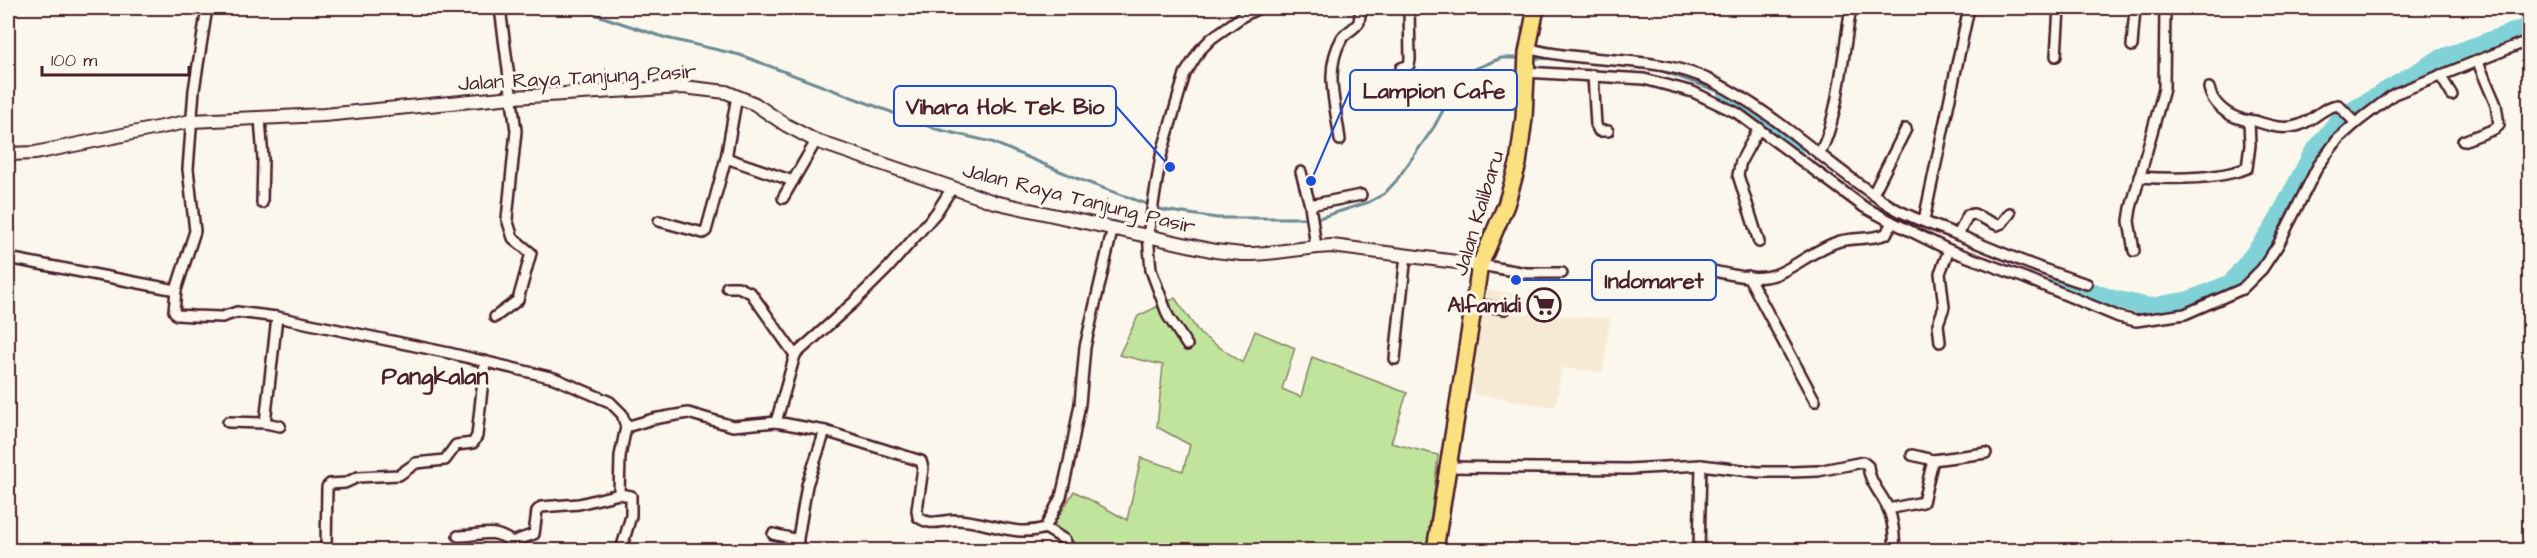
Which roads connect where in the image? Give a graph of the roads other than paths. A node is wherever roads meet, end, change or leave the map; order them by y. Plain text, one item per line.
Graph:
1 (207, 8) edge
2 (500, 8) edge
3 (1259, 8) edge
4 (1361, 8) edge
5 (1409, 8) edge
6 (1536, 8) edge
7 (1851, 8) edge
8 (1969, 8) edge
9 (2060, 8) edge
10 (2135, 8) edge
11 (2165, 8) edge
12 (2529, 40) edge
13 (2133, 46) dead end
14 (2056, 56) dead end
15 (1526, 60) junction
16 (2477, 60) junction
17 (1593, 75) junction
18 (2440, 75) junction
19 (2208, 88) dead end
20 (2452, 95) dead end
21 (737, 96) junction
22 (513, 98) junction
23 (1397, 100) dead end
24 (2350, 116) junction
25 (260, 118) junction
26 (2248, 120) junction
27 (191, 122) junction
28 (1759, 128) junction
29 (1906, 129) dead end
30 (1608, 131) dead end
31 (1340, 140) dead end
32 (816, 141) junction
33 (2463, 141) dead end
34 (8, 154) edge
35 (1819, 154) junction
36 (726, 158) junction
37 (1301, 172) dead end
38 (2139, 177) junction
39 (793, 181) junction
40 (952, 188) junction
41 (1873, 194) junction
42 (1361, 195) dead end
43 (783, 198) dead end
44 (262, 203) dead end
45 (1310, 209) junction
46 (2010, 213) dead end
47 (1924, 220) junction
48 (659, 221) dead end
49 (1892, 222) junction
50 (1113, 227) junction
51 (1149, 232) junction
52 (1958, 235) junction
53 (1759, 242) dead end
54 (1316, 247) junction
55 (1949, 250) junction
56 (2134, 252) dead end
57 (1406, 255) junction
58 (8, 258) edge
59 (1480, 264) junction
60 (1698, 268) dead end
61 (1562, 273) dead end
62 (1748, 276) junction
63 (2087, 284) dead end
64 (727, 287) dead end
65 (176, 292) junction
66 (1474, 304) junction
67 (1505, 309) dead end
68 (277, 317) junction
69 (495, 317) dead end
70 (1940, 342) dead end
71 (1187, 345) dead end
72 (795, 355) junction
73 (1395, 359) dead end
74 (485, 361) junction
75 (1815, 401) dead end
76 (228, 422) dead end
77 (776, 422) junction
78 (265, 423) junction
79 (280, 426) dead end
80 (626, 427) junction
81 (825, 432) junction
82 (1986, 453) dead end
83 (1912, 455) dead end
84 (1933, 460) junction
85 (1701, 465) junction
86 (1448, 467) junction
87 (619, 494) junction
88 (1888, 509) junction
89 (1046, 528) junction
90 (773, 534) dead end
91 (458, 536) dead end
92 (798, 540) junction
93 (512, 542) junction
94 (326, 550) edge
95 (505, 550) edge
96 (621, 550) edge
97 (796, 550) edge
98 (1069, 550) edge
99 (1435, 550) edge
100 (1699, 550) edge
101 (1895, 550) edge

1 - 27 street
2 - 22 street
3 - 51 street
4 - 31 street
5 - 23 street
6 - 15 main road, Jalan Kalibaru
7 - 35 street
8 - 47 street
9 - 14 street
10 - 13 street
11 - 38 street
12 - 16 street
15 - 17 street
15 - 35 street
15 - 59 main road, Jalan Kalibaru
16 - 18 street
16 - 33 street
17 - 28 street
17 - 30 street
18 - 20 street
18 - 24 street
19 - 26 street
21 - 22 street, Jalan Raya Tanjung Pasir
21 - 32 street, Jalan Raya Tanjung Pasir
21 - 36 street
22 - 25 street, Jalan Raya Tanjung Pasir
22 - 69 street
24 - 26 street
24 - 55 street
25 - 27 street, Jalan Raya Tanjung Pasir
25 - 44 street
26 - 38 street
27 - 34 street, Jalan Raya Tanjung Pasir
27 - 65 street
28 - 49 street
28 - 53 street
29 - 41 street
32 - 39 street
32 - 40 street, Jalan Raya Tanjung Pasir
35 - 41 street
36 - 39 street
36 - 48 street
37 - 45 street
38 - 56 street
39 - 43 street
40 - 50 street, Jalan Raya Tanjung Pasir
40 - 72 street
41 - 47 street
42 - 45 street
45 - 54 street
46 - 52 street
47 - 52 street
49 - 55 street
49 - 62 street
50 - 51 street, Jalan Raya Tanjung Pasir
50 - 89 street
51 - 54 street, Jalan Raya Tanjung Pasir
51 - 71 street
52 - 63 street
54 - 57 street, Jalan Raya Tanjung Pasir
55 - 70 street
57 - 59 street, Jalan Raya Tanjung Pasir
57 - 73 street
58 - 65 street
59 - 61 street
59 - 66 main road, Jalan Kalibaru
60 - 62 street
62 - 75 street
64 - 72 street
65 - 68 street
66 - 67 street
66 - 86 main road, Jalan Kalibaru
68 - 74 street
68 - 78 street
72 - 77 street
74 - 80 street
74 - 94 street
76 - 78 street
77 - 80 street
77 - 81 street
78 - 79 street
80 - 87 street
81 - 89 street
81 - 92 street
82 - 84 street
83 - 84 street
84 - 88 street
85 - 86 street
85 - 88 street
85 - 100 street
86 - 99 main road, Jalan Kalibaru
87 - 93 street
87 - 96 street
88 - 101 street
89 - 98 street
90 - 92 street
91 - 93 street
92 - 97 street
93 - 95 street

